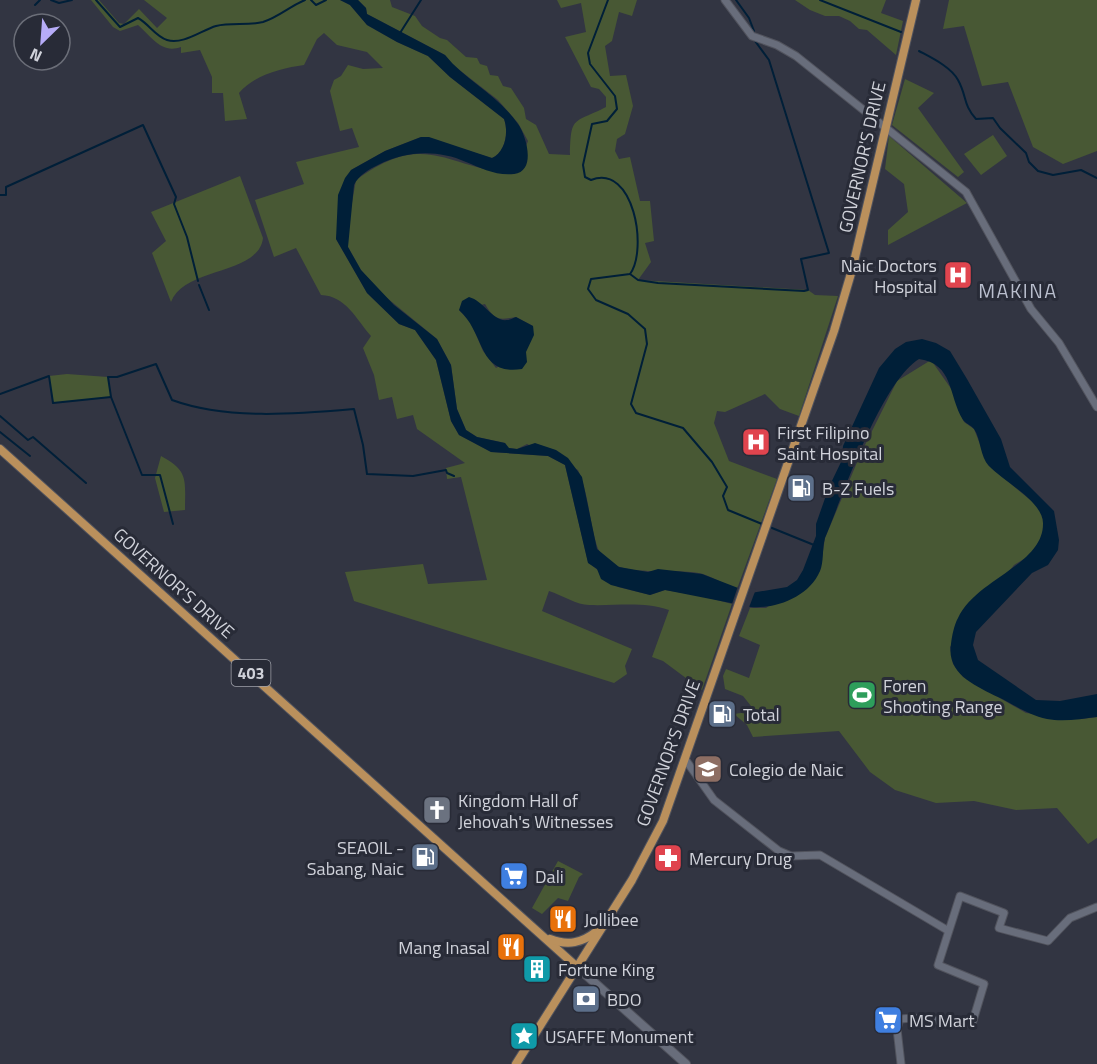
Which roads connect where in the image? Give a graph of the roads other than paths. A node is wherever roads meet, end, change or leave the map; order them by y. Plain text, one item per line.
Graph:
1 (725, 0) edge
2 (916, 0) edge
3 (885, 127) junction
4 (1097, 407) edge
5 (0, 449) edge
6 (686, 759) junction
7 (1097, 907) edge
8 (603, 924) junction
9 (947, 930) junction
10 (545, 937) junction
11 (578, 967) junction
12 (516, 1064) edge
13 (686, 1064) edge
14 (901, 1064) edge

1 - 3 street
2 - 3 main road, GOVERNOR'S DRIVE
3 - 4 street
3 - 6 main road, GOVERNOR'S DRIVE
5 - 10 main road, GOVERNOR'S DRIVE / 403
6 - 8 main road, GOVERNOR'S DRIVE
6 - 9 street
7 - 9 street
8 - 10 main road
8 - 11 main road, GOVERNOR'S DRIVE
9 - 14 street
10 - 11 main road, GOVERNOR'S DRIVE / 403
11 - 12 main road
11 - 13 main road, 403

